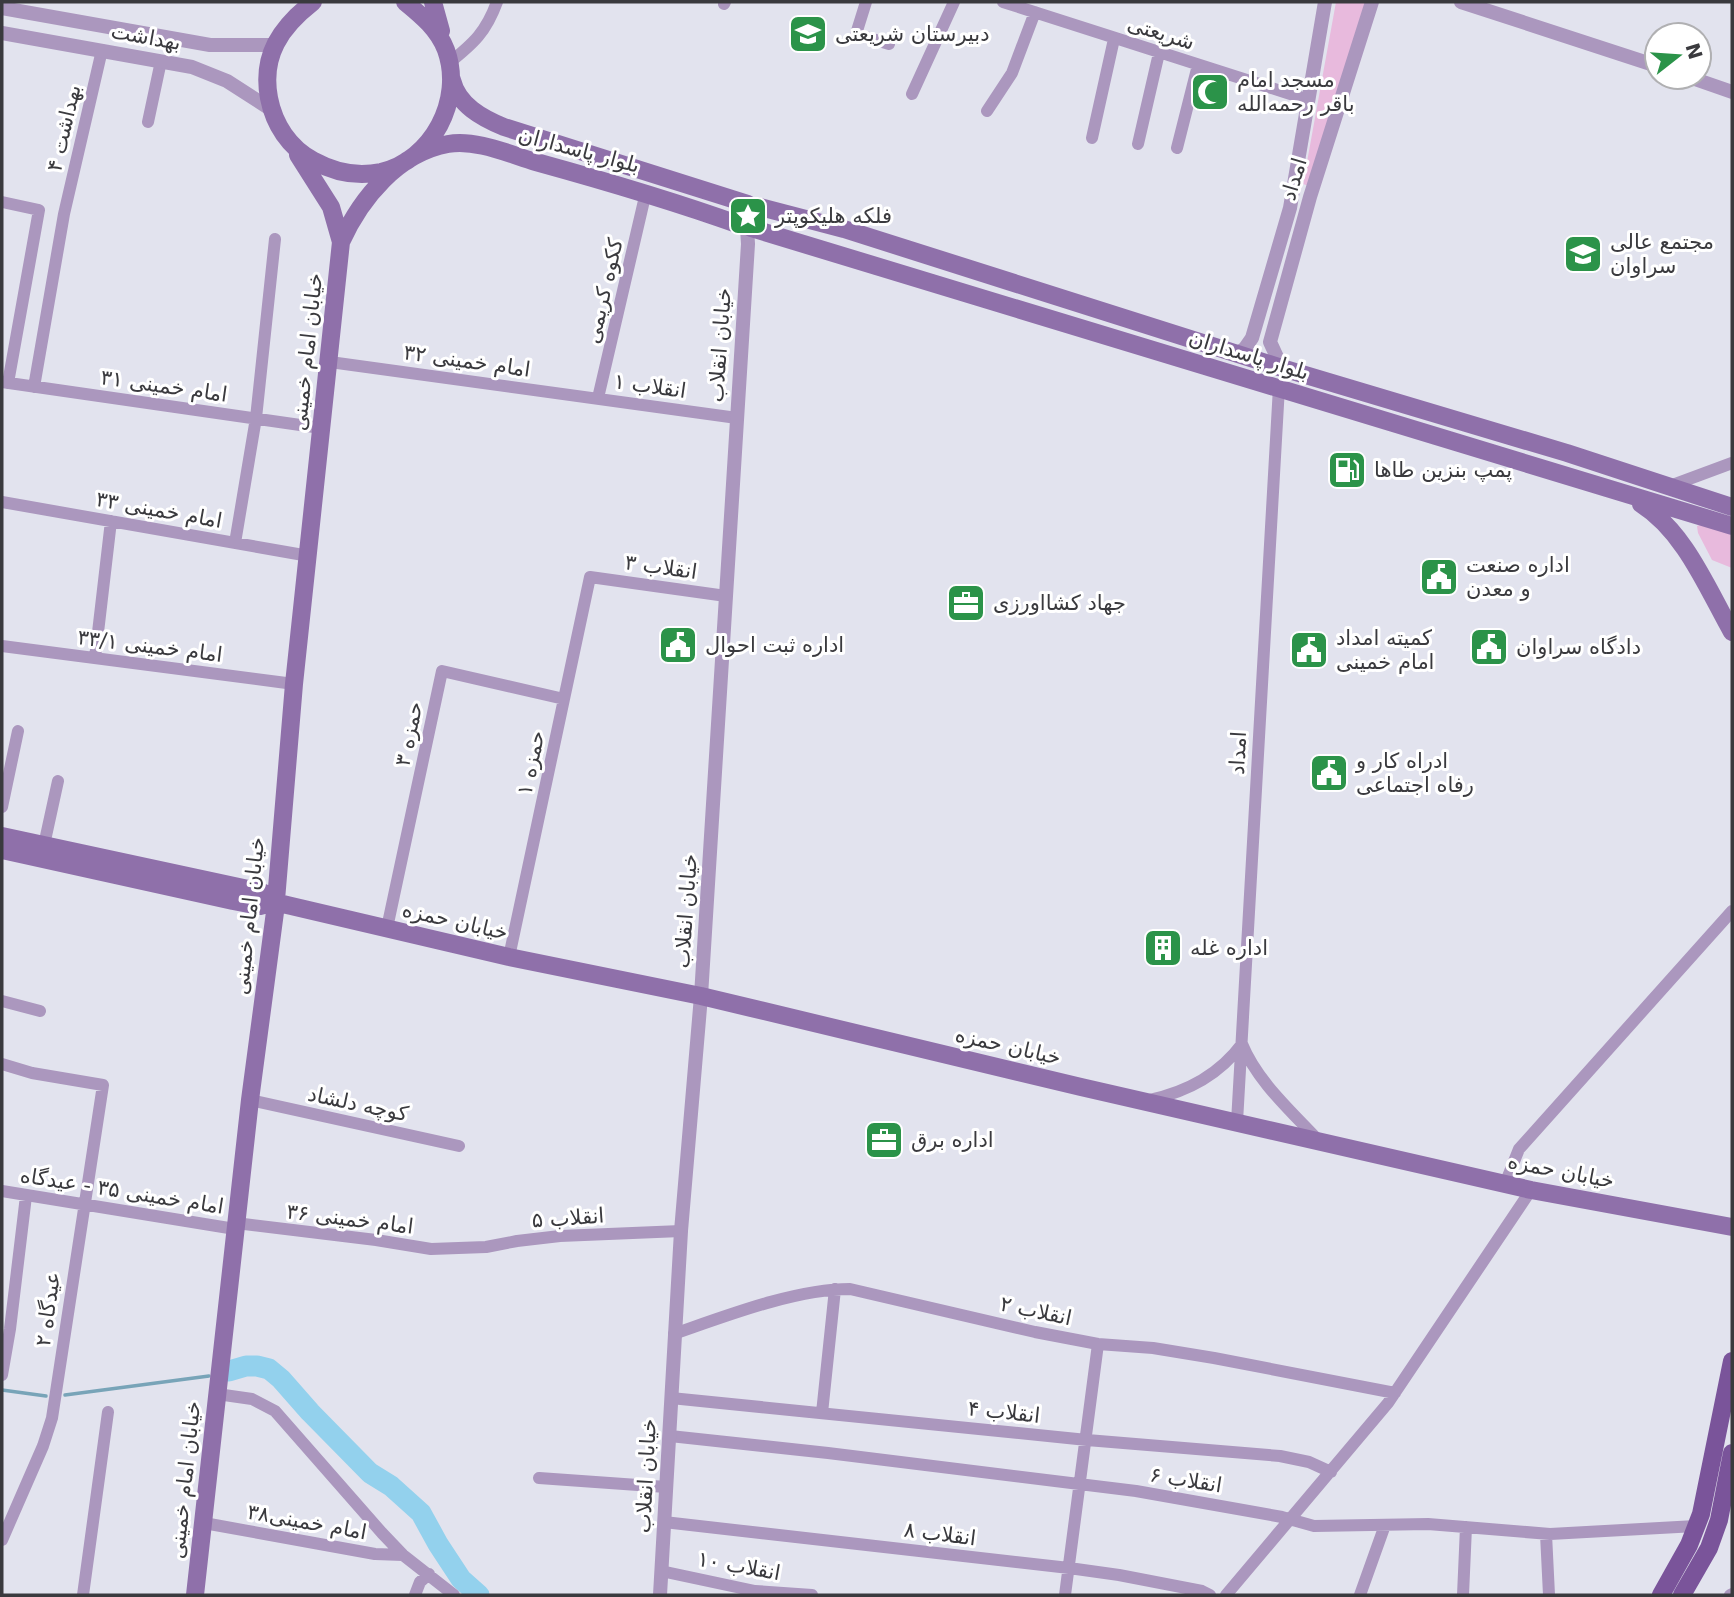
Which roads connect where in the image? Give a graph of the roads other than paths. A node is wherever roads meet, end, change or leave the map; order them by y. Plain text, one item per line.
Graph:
1 (313, 2) edge
2 (405, 2) edge
3 (433, 2) edge
4 (497, 2) edge
5 (866, 2) edge
6 (954, 2) edge
7 (1003, 2) edge
8 (1325, 2) edge
9 (1372, 2) edge
10 (1461, 2) edge
11 (8, 7) edge
12 (1038, 9) edge
13 (116, 28) junction
14 (2, 33) edge
15 (1114, 39) junction
16 (889, 44) dead end
17 (275, 45) junction
18 (107, 51) junction
19 (1159, 53) junction
20 (161, 61) junction
21 (1643, 61) edge
22 (449, 63) junction
23 (1198, 65) junction
24 (1713, 85) edge
25 (1732, 92) edge
26 (912, 94) dead end
27 (1309, 100) junction
28 (272, 110) junction
29 (988, 111) dead end
30 (148, 122) dead end
31 (1092, 138) dead end
32 (287, 139) junction
33 (1138, 144) dead end
34 (1177, 148) dead end
35 (405, 162) junction
36 (646, 192) junction
37 (1293, 192) junction
38 (1310, 197) junction
39 (2, 202) edge
40 (752, 205) junction
41 (746, 227) junction
42 (275, 239) dead end
43 (341, 242) junction
44 (1237, 354) junction
45 (330, 362) junction
46 (1282, 368) junction
47 (5, 383) edge
48 (34, 387) junction
49 (1279, 387) junction
50 (598, 398) junction
51 (256, 418) junction
52 (737, 418) junction
53 (321, 428) junction
54 (1732, 463) edge
55 (1670, 486) junction
56 (1630, 496) junction
57 (2, 502) edge
58 (1732, 507) edge
59 (111, 521) junction
60 (1732, 526) edge
61 (235, 543) junction
62 (309, 555) junction
63 (590, 577) joint
64 (726, 596) junction
65 (1732, 632) edge
66 (2, 646) edge
67 (94, 658) junction
68 (294, 684) junction
69 (564, 699) junction
70 (18, 731) dead end
71 (58, 780) dead end
72 (2, 807) edge
73 (2, 836) edge
74 (46, 836) dead end
75 (2, 850) edge
76 (275, 902) junction
77 (1732, 911) edge
78 (387, 928) junction
79 (509, 957) junction
80 (701, 996) junction
81 (2, 1001) edge
82 (40, 1011) dead end
83 (1242, 1044) junction
84 (2, 1064) edge
85 (250, 1100) junction
86 (1143, 1101) junction
87 (1237, 1122) junction
88 (1318, 1140) junction
89 (459, 1146) dead end
90 (1505, 1184) junction
91 (1531, 1190) junction
92 (2, 1191) edge
93 (26, 1196) junction
94 (83, 1206) junction
95 (235, 1226) junction
96 (1732, 1227) edge
97 (681, 1231) junction
98 (459, 1250) joint
99 (835, 1289) junction
100 (674, 1334) junction
101 (1098, 1344) junction
102 (1732, 1362) edge
103 (2, 1376) edge
104 (1395, 1393) junction
105 (217, 1394) junction
106 (671, 1398) junction
107 (108, 1412) dead end
108 (822, 1413) junction
109 (670, 1436) junction
110 (1087, 1440) junction
111 (1732, 1453) edge
112 (1331, 1472) junction
113 (539, 1478) dead end
114 (1082, 1484) junction
115 (666, 1488) junction
116 (1291, 1519) junction
117 (664, 1522) junction
118 (204, 1523) junction
119 (1385, 1525) junction
120 (1696, 1526) junction
121 (1466, 1527) junction
122 (1546, 1534) junction
123 (2, 1540) edge
124 (403, 1555) junction
125 (1069, 1568) junction
126 (661, 1571) junction
127 (429, 1574) junction
128 (83, 1595) edge
129 (195, 1595) edge
130 (415, 1595) edge
131 (454, 1595) edge
132 (660, 1595) edge
133 (812, 1595) edge
134 (1065, 1595) edge
135 (1210, 1595) edge
136 (1226, 1595) edge
137 (1360, 1595) edge
138 (1463, 1595) edge
139 (1549, 1595) edge
140 (1661, 1595) edge
141 (1682, 1595) edge

1 - 17 main road
2 - 22 main road, بلوار پاسداران
3 - 22 main road
4 - 22 street
5 - 16 street
6 - 26 street
7 - 12 street, شریعتی
8 - 27 street, امداد
9 - 38 street, امداد
10 - 21 street
11 - 13 street, بهداشت
12 - 15 street, شریعتی
12 - 29 street
13 - 17 street, بهداشت
13 - 18 street
14 - 18 street, بهداشت
15 - 19 street, شریعتی
15 - 31 street
17 - 28 main road
18 - 20 street, بهداشت
18 - 48 street, بهداشت ۴
19 - 23 street, شریعتی
19 - 33 street
20 - 28 street, بهداشت
20 - 30 street
22 - 35 main road
22 - 40 main road, بلوار پاسداران
23 - 27 street, شریعتی
23 - 34 street
24 - 25 street
27 - 37 street, امداد
28 - 32 main road
32 - 35 main road
32 - 43 main road
35 - 36 main road, بلوار پاسداران
35 - 43 main road
36 - 41 main road, بلوار پاسداران
36 - 50 street, ککوه کریمی
37 - 38 street
37 - 44 street, امداد
38 - 46 street, امداد
39 - 47 street
40 - 41 main road
40 - 44 main road, بلوار پاسداران
41 - 49 main road, بلوار پاسداران
41 - 52 street, خیابان انقلاب
42 - 51 street
43 - 45 main road, خیابان امام خمینی
44 - 46 main road, بلوار پاسداران
45 - 50 street, امام خمینی ۳۲
45 - 53 main road, خیابان امام خمینی
46 - 49 main road
46 - 55 main road, بلوار پاسداران
47 - 48 street, امام خمینی ۳۱
48 - 51 street, امام خمینی ۳۱
49 - 56 main road, بلوار پاسداران
49 - 83 street, امداد
50 - 52 street, انقلاب ۱
51 - 53 street, امام خمینی ۳۱
51 - 61 street
52 - 64 street, خیابان انقلاب
53 - 62 main road, خیابان امام خمینی
54 - 55 street
55 - 58 main road, بلوار پاسداران
56 - 60 main road, بلوار پاسداران
56 - 65 main road
57 - 59 street, امام خمینی ۳۳
59 - 61 street, امام خمینی ۳۳
59 - 67 street
61 - 62 street, امام خمینی ۳۳
62 - 68 main road, خیابان امام خمینی
63 - 64 street, انقلاب ۳
63 - 69 street, حمزه ۱
64 - 80 street, خیابان انقلاب
66 - 67 street, امام خمینی ۳۳/۱
67 - 68 street, امام خمینی ۳۳/۱
68 - 76 main road, خیابان امام خمینی
69 - 78 street, حمزه ۳
69 - 79 street, حمزه ۱
70 - 72 street
71 - 74 street
73 - 76 main road, خیابان حمزه
75 - 76 main road, خیابان حمزه
76 - 78 main road, خیابان حمزه
76 - 85 main road, خیابان امام خمینی
77 - 90 street
78 - 79 main road, خیابان حمزه
79 - 80 main road, خیابان حمزه
80 - 86 main road, خیابان حمزه
80 - 97 street, خیابان انقلاب
81 - 82 street
83 - 86 street
83 - 87 street, امداد
83 - 88 street
84 - 94 street, عیدگاه ۲
85 - 89 street, کوچه دلشاد
85 - 95 main road, خیابان امام خمینی
86 - 87 main road, خیابان حمزه
87 - 88 main road, خیابان حمزه
88 - 90 main road, خیابان حمزه
90 - 91 main road, خیابان حمزه
91 - 96 main road, خیابان حمزه
91 - 104 street
92 - 93 street, امام خمینی ۳۵ - عیدگاه
93 - 94 street, امام خمینی ۳۵ - عیدگاه
93 - 103 street
94 - 95 street, امام خمینی ۳۵ - عیدگاه
94 - 123 street, عیدگاه ۲
95 - 98 street, امام خمینی ۳۶
95 - 105 main road, خیابان امام خمینی
97 - 98 street, انقلاب ۵
97 - 100 street, خیابان انقلاب
99 - 100 street, انقلاب ۲
99 - 101 street, انقلاب ۲
99 - 108 street
100 - 106 street, خیابان انقلاب
101 - 104 street, انقلاب ۲
101 - 110 street
102 - 120 main road
104 - 112 street
105 - 118 main road, خیابان امام خمینی
105 - 124 street
106 - 108 street, انقلاب ۴
106 - 109 street, خیابان انقلاب
107 - 128 street
108 - 110 street, انقلاب ۴
109 - 114 street, انقلاب ۶
109 - 115 street, خیابان انقلاب
110 - 112 street, انقلاب ۴
110 - 114 street
111 - 141 main road
112 - 116 street
113 - 115 street
114 - 116 street, انقلاب ۶
114 - 125 street
115 - 117 street, خیابان انقلاب
116 - 119 street, انقلاب ۶
116 - 136 street
117 - 125 street, انقلاب ۸
117 - 126 street, خیابان انقلاب
118 - 124 street, امام خمینی۳۸
118 - 129 main road, خیابان امام خمینی
119 - 121 street, انقلاب ۶
119 - 137 street
120 - 122 street, انقلاب ۶
120 - 140 main road
121 - 122 street, انقلاب ۶
121 - 138 street
122 - 139 street
124 - 127 street
125 - 134 street
125 - 135 street, انقلاب ۸
126 - 132 street, خیابان انقلاب
126 - 133 street, انقلاب ۱۰
127 - 130 street
127 - 131 street

